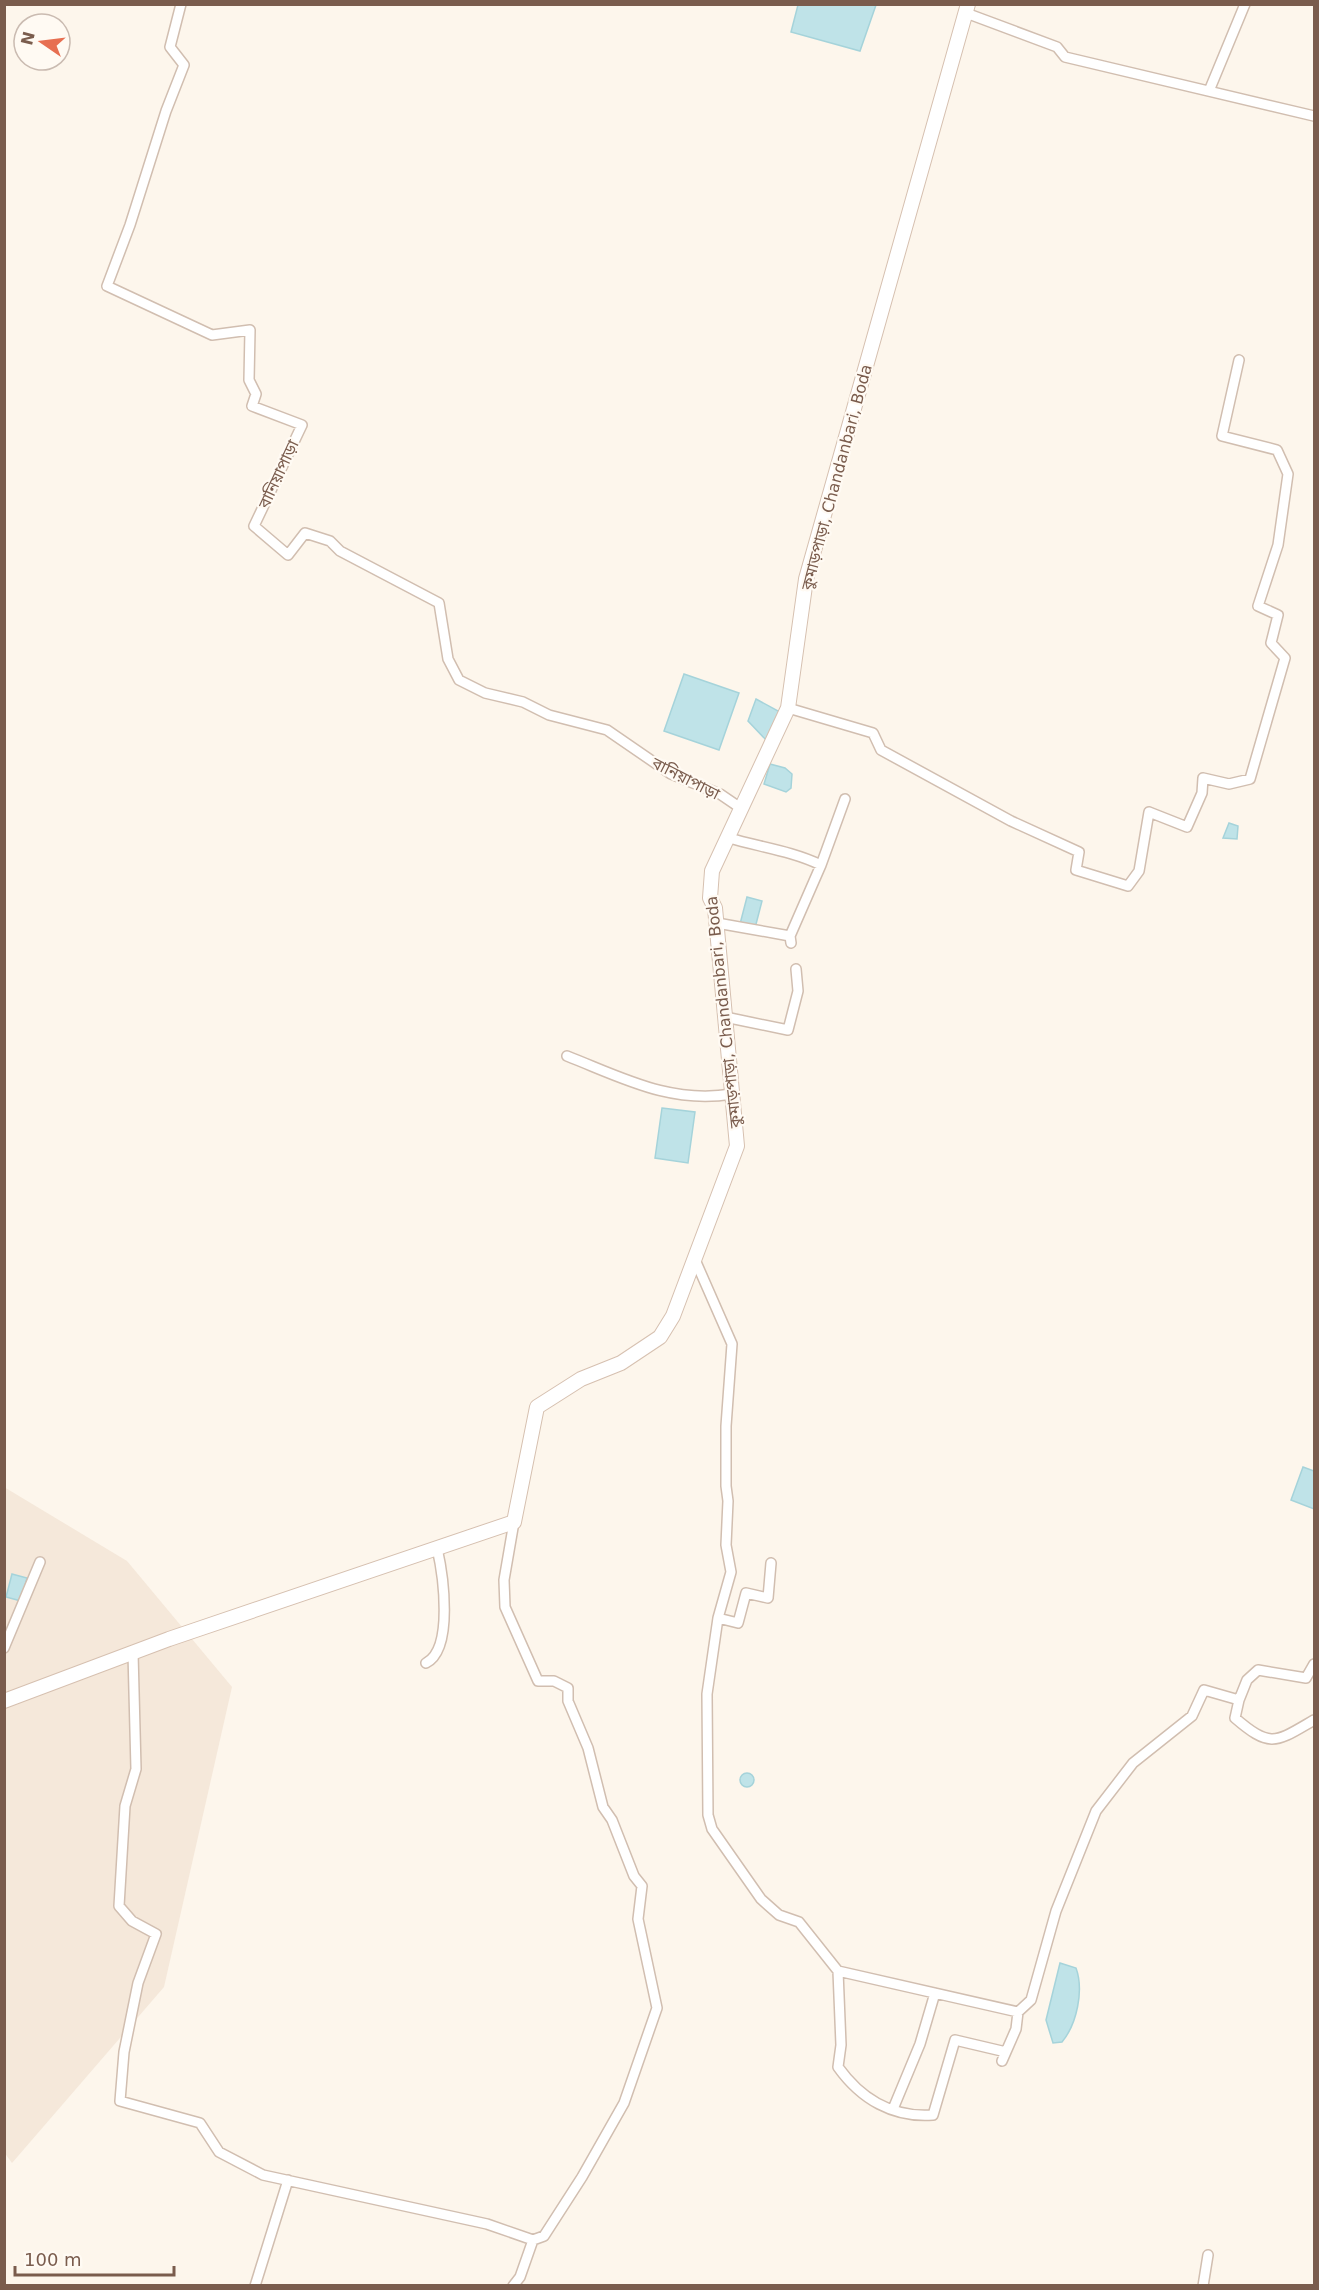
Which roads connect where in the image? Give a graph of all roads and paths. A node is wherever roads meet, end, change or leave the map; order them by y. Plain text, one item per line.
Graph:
1 (181, 4) edge
2 (1245, 4) edge
3 (967, 9) edge
4 (1209, 91) junction
5 (1314, 116) edge
6 (1239, 360) dead end
7 (788, 708) junction
8 (845, 799) dead end
9 (742, 809) junction
10 (729, 838) junction
11 (821, 865) junction
12 (717, 923) junction
13 (796, 969) dead end
14 (725, 1017) junction
15 (567, 1056) dead end
16 (732, 1094) junction
17 (696, 1262) junction
18 (514, 1522) junction
19 (437, 1548) junction
20 (40, 1563) dead end
21 (771, 1563) dead end
22 (718, 1618) junction
23 (4, 1648) edge
24 (133, 1653) junction
25 (426, 1663) dead end
26 (1314, 1664) edge
27 (1239, 1700) junction
28 (4, 1701) edge
29 (1314, 1720) edge
30 (838, 1971) junction
31 (935, 1993) junction
32 (1018, 2012) junction
33 (893, 2109) junction
34 (288, 2180) junction
35 (533, 2240) junction
36 (1208, 2255) dead end
37 (255, 2286) edge
38 (513, 2286) edge
39 (1203, 2286) edge

1 - 9 street, বানিয়াপাড়া
2 - 4 street
3 - 4 street
3 - 7 street, কুমাড়পাড়া, Chandanbari, Boda
4 - 5 street
6 - 7 street
7 - 9 street, কুমাড়পাড়া, Chandanbari, Boda
8 - 11 street
9 - 10 street, কুমাড়পাড়া, Chandanbari, Boda
10 - 11 street
10 - 12 street, কুমাড়পাড়া, Chandanbari, Boda
11 - 12 street
12 - 14 street, কুমাড়পাড়া, Chandanbari, Boda
13 - 14 street
14 - 16 street, কুমাড়পাড়া, Chandanbari, Boda
15 - 16 street
16 - 17 street, কুমাড়পাড়া, Chandanbari, Boda
17 - 18 street, কুমাড়পাড়া, Chandanbari, Boda
17 - 22 street
18 - 19 street
18 - 35 street
19 - 24 street
19 - 25 street
20 - 23 street
21 - 22 street
22 - 30 street
24 - 28 street
24 - 34 street
26 - 27 street
27 - 29 street
27 - 32 street
30 - 31 street
30 - 33 street
31 - 32 street
31 - 33 street
32 - 33 street
34 - 35 street
34 - 37 street
35 - 38 street
36 - 39 street

